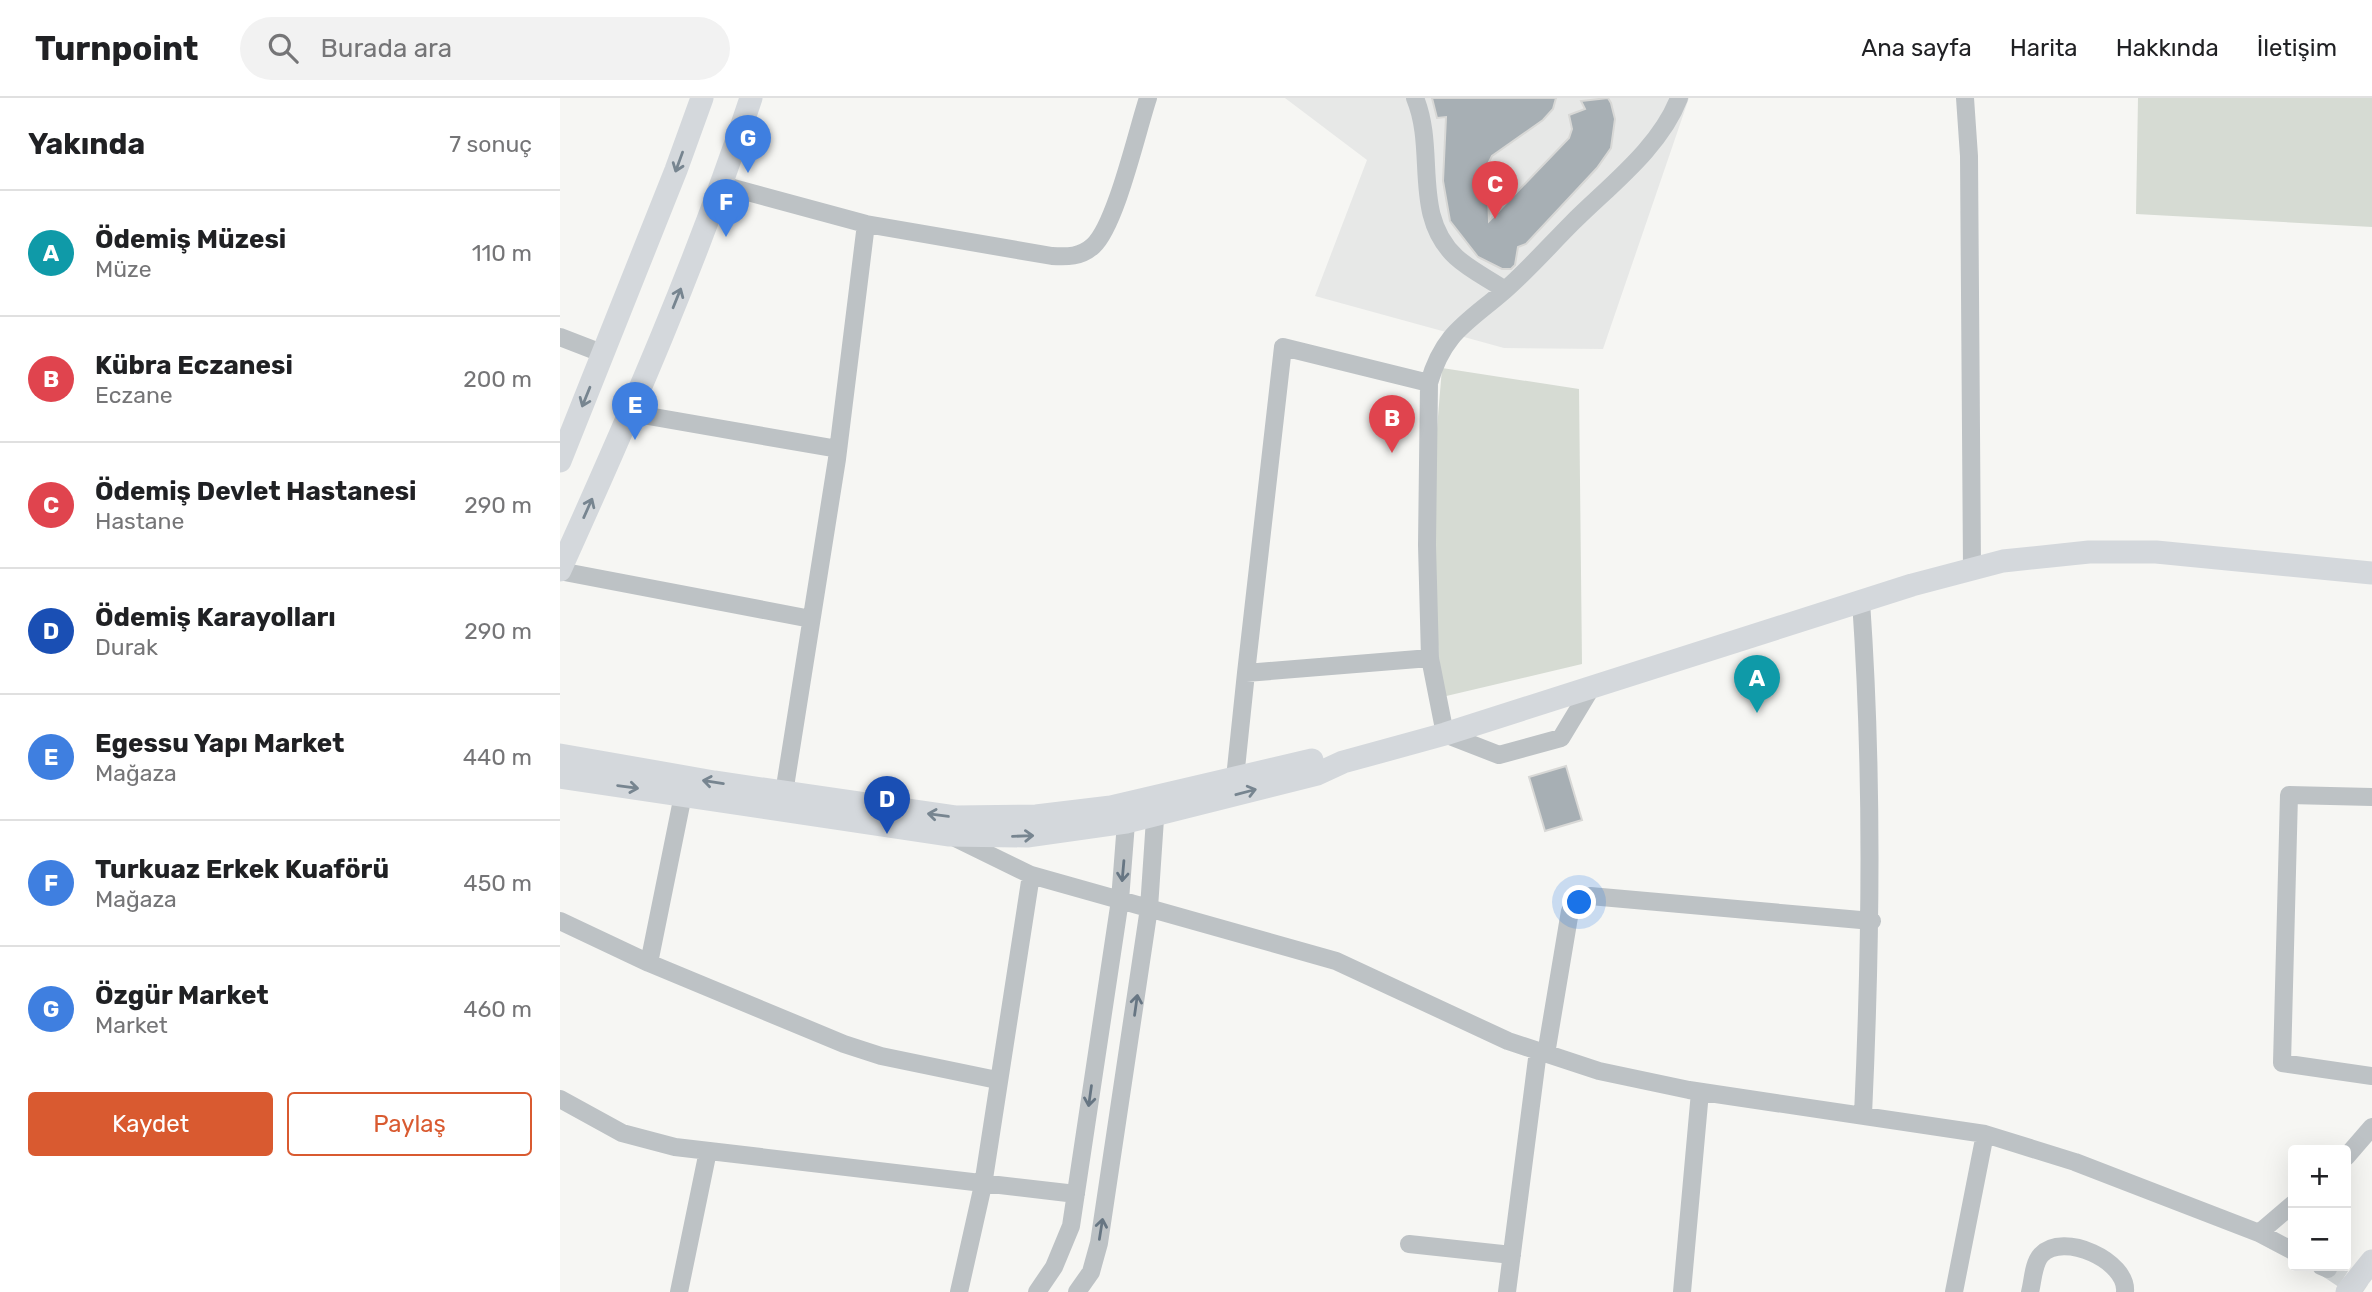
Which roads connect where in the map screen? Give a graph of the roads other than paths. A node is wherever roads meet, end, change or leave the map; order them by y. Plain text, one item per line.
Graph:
1 (702, 98) edge
2 (751, 98) edge
3 (1148, 98) edge
4 (1415, 98) edge
5 (1965, 98) edge
6 (1672, 101) edge
7 (722, 185) junction
8 (866, 224) junction
9 (1505, 290) junction
10 (560, 337) edge
11 (604, 354) junction
12 (1429, 383) junction
13 (631, 413) junction
14 (838, 449) junction
15 (560, 461) edge
16 (1972, 569) junction
17 (560, 570) edge
18 (2372, 573) edge
19 (1861, 601) junction
20 (811, 619) junction
21 (1430, 658) junction
22 (1246, 673) junction
23 (1593, 685) junction
24 (1445, 734) junction
25 (560, 755) edge
26 (1343, 762) junction
27 (560, 777) edge
28 (1234, 778) junction
29 (784, 793) junction
30 (683, 795) junction
31 (2372, 797) edge
32 (1156, 806) junction
33 (1127, 813) junction
34 (948, 835) junction
35 (1031, 875) junction
36 (1120, 900) junction
37 (1149, 908) junction
38 (560, 921) edge
39 (1872, 921) junction
40 (649, 963) junction
41 (1542, 1053) junction
42 (2372, 1076) edge
43 (997, 1080) junction
44 (1700, 1092) junction
45 (560, 1099) edge
46 (1863, 1115) junction
47 (2372, 1127) edge
48 (1985, 1134) junction
49 (708, 1151) junction
50 (2351, 1151) edge
51 (983, 1185) junction
52 (1076, 1194) junction
53 (2288, 1207) edge
54 (2259, 1233) junction
55 (1409, 1244) dead end
56 (2288, 1248) edge
57 (1512, 1255) junction
58 (2372, 1261) edge
59 (679, 1292) edge
60 (959, 1292) edge
61 (1037, 1292) edge
62 (1077, 1292) edge
63 (1507, 1292) edge
64 (1682, 1292) edge
65 (1954, 1292) edge
66 (2030, 1292) edge
67 (2125, 1292) edge
68 (2347, 1292) edge

1 -> 11 main road
2 - 7 main road
3 - 8 street
4 - 9 street
5 - 16 street
6 - 9 street
7 - 8 street
13 -> 7 main road
8 - 14 street
9 - 12 street
10 - 11 street
11 -> 15 main road
12 - 21 street
12 - 22 street
13 - 14 street
17 -> 13 main road
14 - 20 street
16 - 18 main road
16 - 19 main road
17 - 20 street
19 - 23 main road
19 - 39 street
20 - 29 street
21 - 22 street
21 - 24 street
22 - 28 street
23 - 24 main road
23 - 24 street
24 - 26 main road
29 -> 25 main road
26 - 28 main road
32 -> 26 main road
27 -> 30 main road
28 - 32 main road
33 -> 29 main road
30 - 34 main road
30 - 40 street
31 - 42 street
32 - 33 main road
32 - 37 street
34 -> 33 main road
33 -> 36 street
34 - 35 street
35 - 36 street
35 - 43 street
36 - 37 street
36 -> 52 street
37 - 41 street
62 -> 37 street
38 - 40 street
39 - 41 street
39 - 46 street
40 - 43 street
41 - 44 street
41 - 57 street
43 - 51 street
44 - 46 street
44 - 64 street
45 - 49 street
46 - 48 street
47 - 50 street
48 - 54 street
48 - 65 street
49 - 51 street
49 - 59 street
51 - 52 street
51 - 60 street
52 - 61 street
53 - 54 street
54 - 56 street
55 - 57 street
57 - 63 street
58 - 68 main road
66 - 67 street

